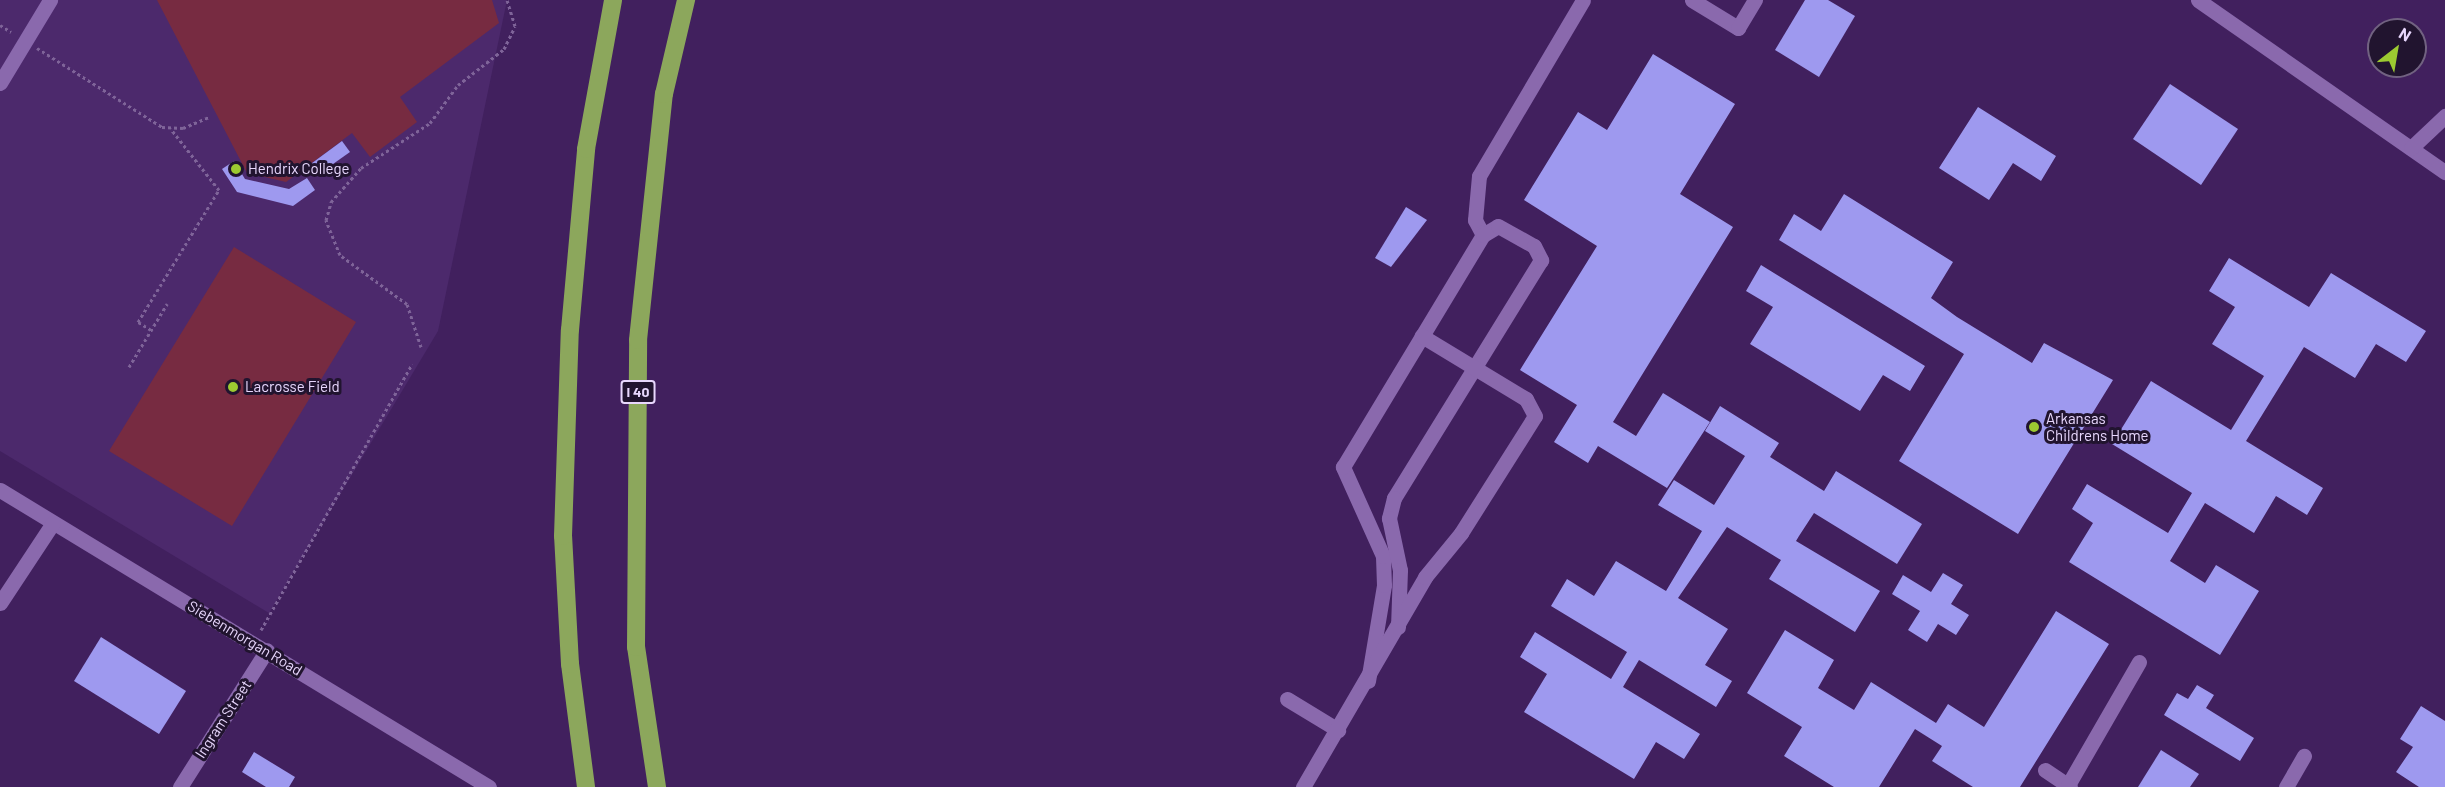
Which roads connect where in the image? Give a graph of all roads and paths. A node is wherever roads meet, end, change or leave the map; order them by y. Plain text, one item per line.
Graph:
1 (50, 0) edge
2 (507, 0) edge
3 (613, 0) edge
4 (686, 0) edge
5 (1583, 0) edge
6 (1692, 0) edge
7 (1755, 0) edge
8 (2198, 0) edge
9 (0, 25) edge
10 (26, 42) junction
11 (0, 83) edge
12 (2445, 116) edge
13 (209, 117) dead end
14 (171, 129) junction
15 (2411, 148) junction
16 (2445, 172) edge
17 (1483, 235) junction
18 (167, 304) dead end
19 (151, 330) junction
20 (1422, 336) junction
21 (421, 347) dead end
22 (412, 364) dead end
23 (129, 367) dead end
24 (1475, 368) junction
25 (0, 490) edge
26 (1352, 493) junction
27 (1390, 515) junction
28 (52, 523) junction
29 (1, 599) edge
30 (1398, 627) junction
31 (260, 646) junction
32 (2139, 662) dead end
33 (1368, 681) junction
34 (1287, 699) dead end
35 (1338, 730) junction
36 (2304, 756) dead end
37 (2045, 770) dead end
38 (2069, 786) edge
39 (180, 787) edge
40 (489, 787) edge
41 (586, 787) edge
42 (657, 787) edge
43 (1303, 787) edge
44 (2286, 787) edge

1 - 10 street
2 - 21 path
3 - 41 highway
4 - 42 highway, I 40
5 - 17 street
6 - 7 street
8 - 15 street
9 - 10 path
10 - 11 street
10 - 14 path
12 - 15 street
13 - 14 path
14 - 19 path
15 - 16 street
17 - 20 street
17 - 24 street
18 - 19 path
19 - 23 path
20 - 24 street
20 - 26 street
22 - 31 path
24 - 27 street
24 - 30 street
25 - 28 street, Siebenmorgan Road
26 - 27 street
26 - 33 street
27 - 30 street
28 - 29 street
28 - 31 street, Siebenmorgan Road
30 - 33 street
31 - 39 street, Ingram Street
31 - 40 street, Siebenmorgan Road
32 - 38 street
33 - 35 street
34 - 35 street
35 - 43 street
36 - 44 street
37 - 38 street

